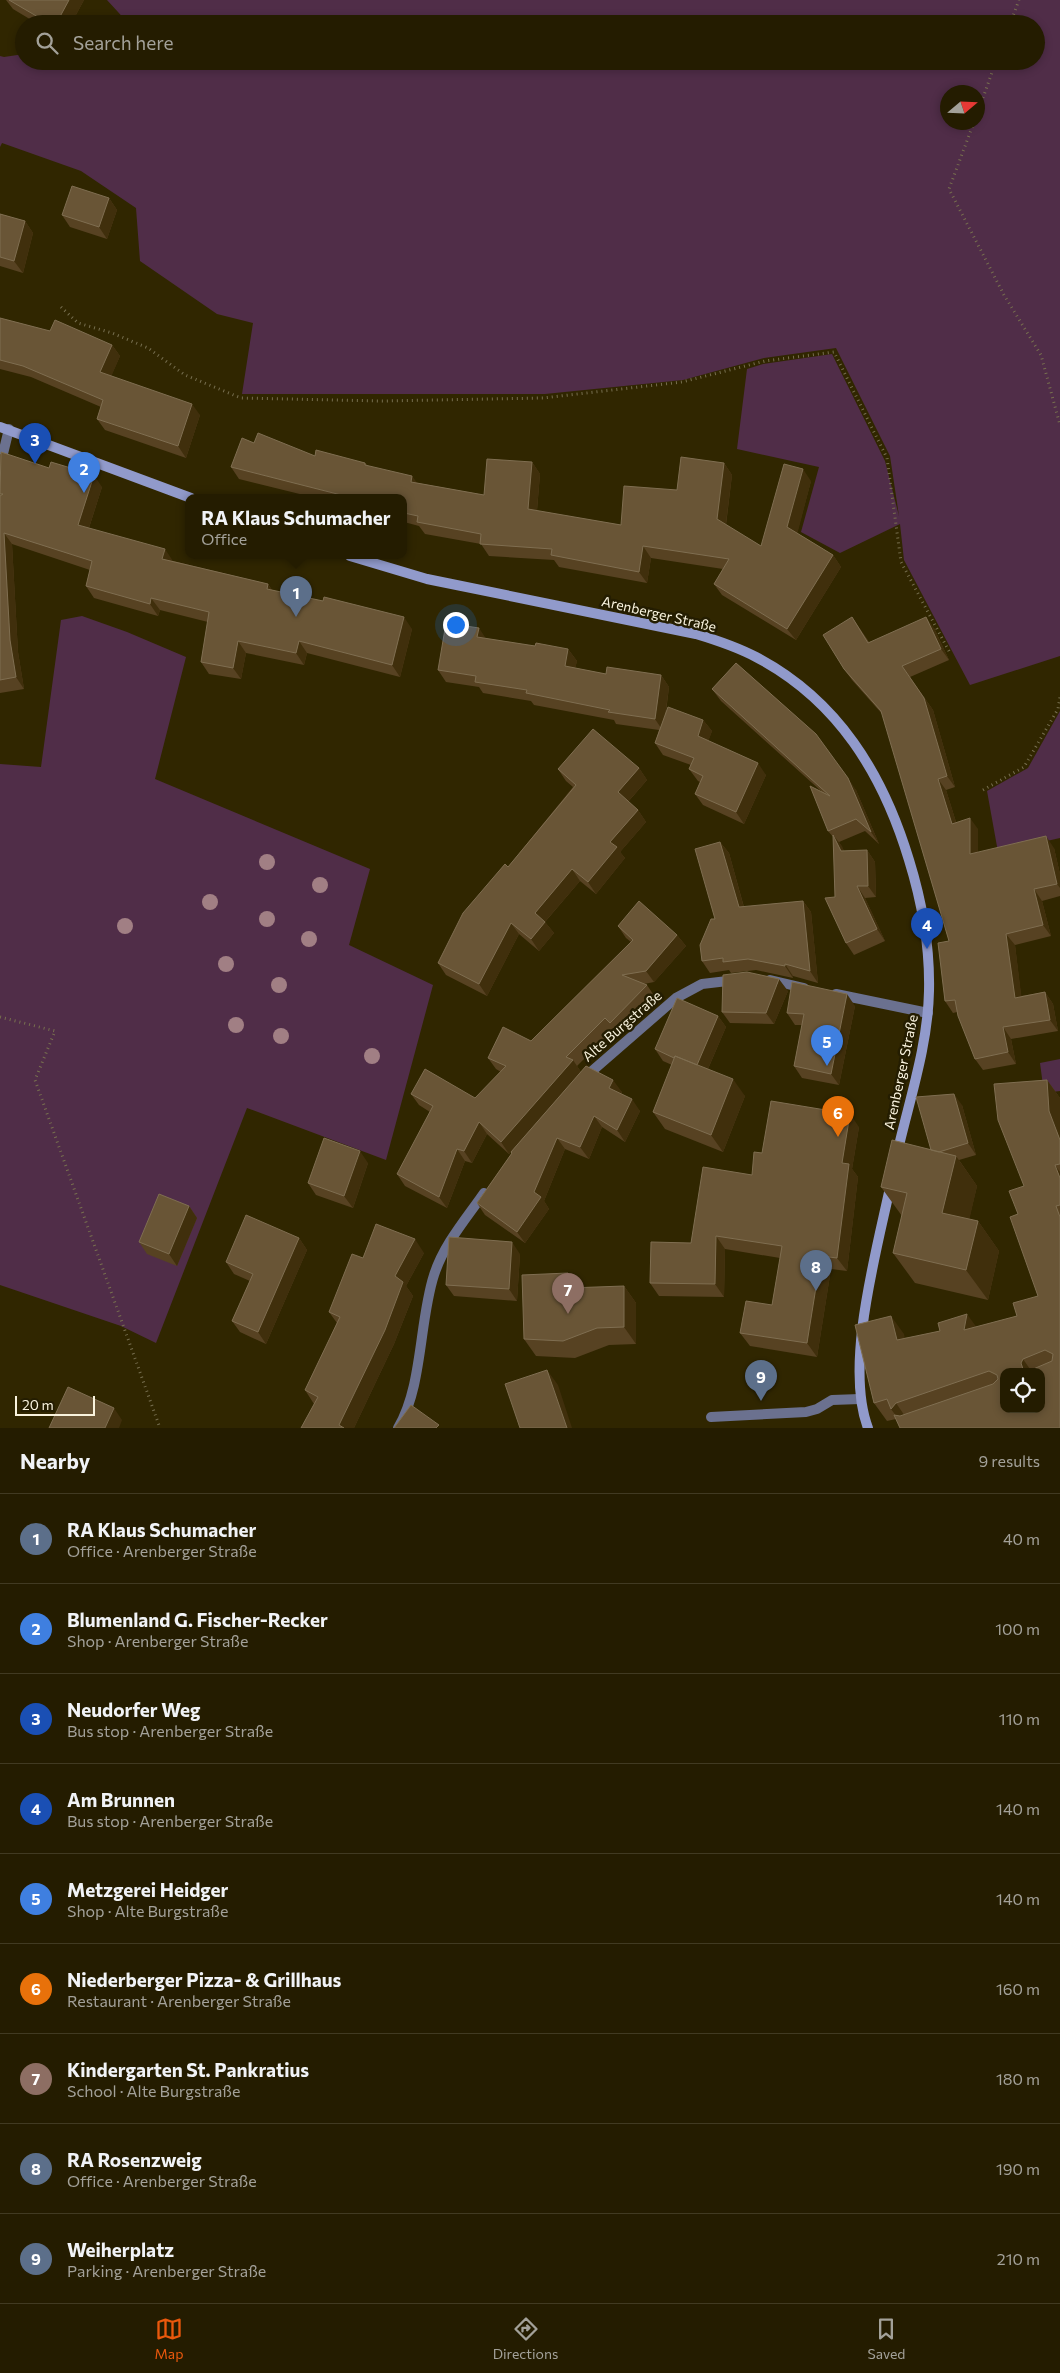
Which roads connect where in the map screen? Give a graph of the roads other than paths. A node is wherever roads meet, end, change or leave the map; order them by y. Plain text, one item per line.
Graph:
1 (4, 428) edge
2 (0, 466) edge
3 (185, 496) edge
4 (360, 559) edge
5 (928, 1013) junction
6 (574, 1090) edge
7 (489, 1187) edge
8 (860, 1399) junction
9 (711, 1418) dead end
10 (398, 1428) edge
11 (868, 1428) edge

1 - 2 street
1 - 3 main road
4 - 5 main road, Arenberger Straße
5 - 6 street, Alte Burgstraße
5 - 8 main road, Arenberger Straße
7 - 10 street
8 - 9 street
8 - 11 main road, Arenberger Straße

